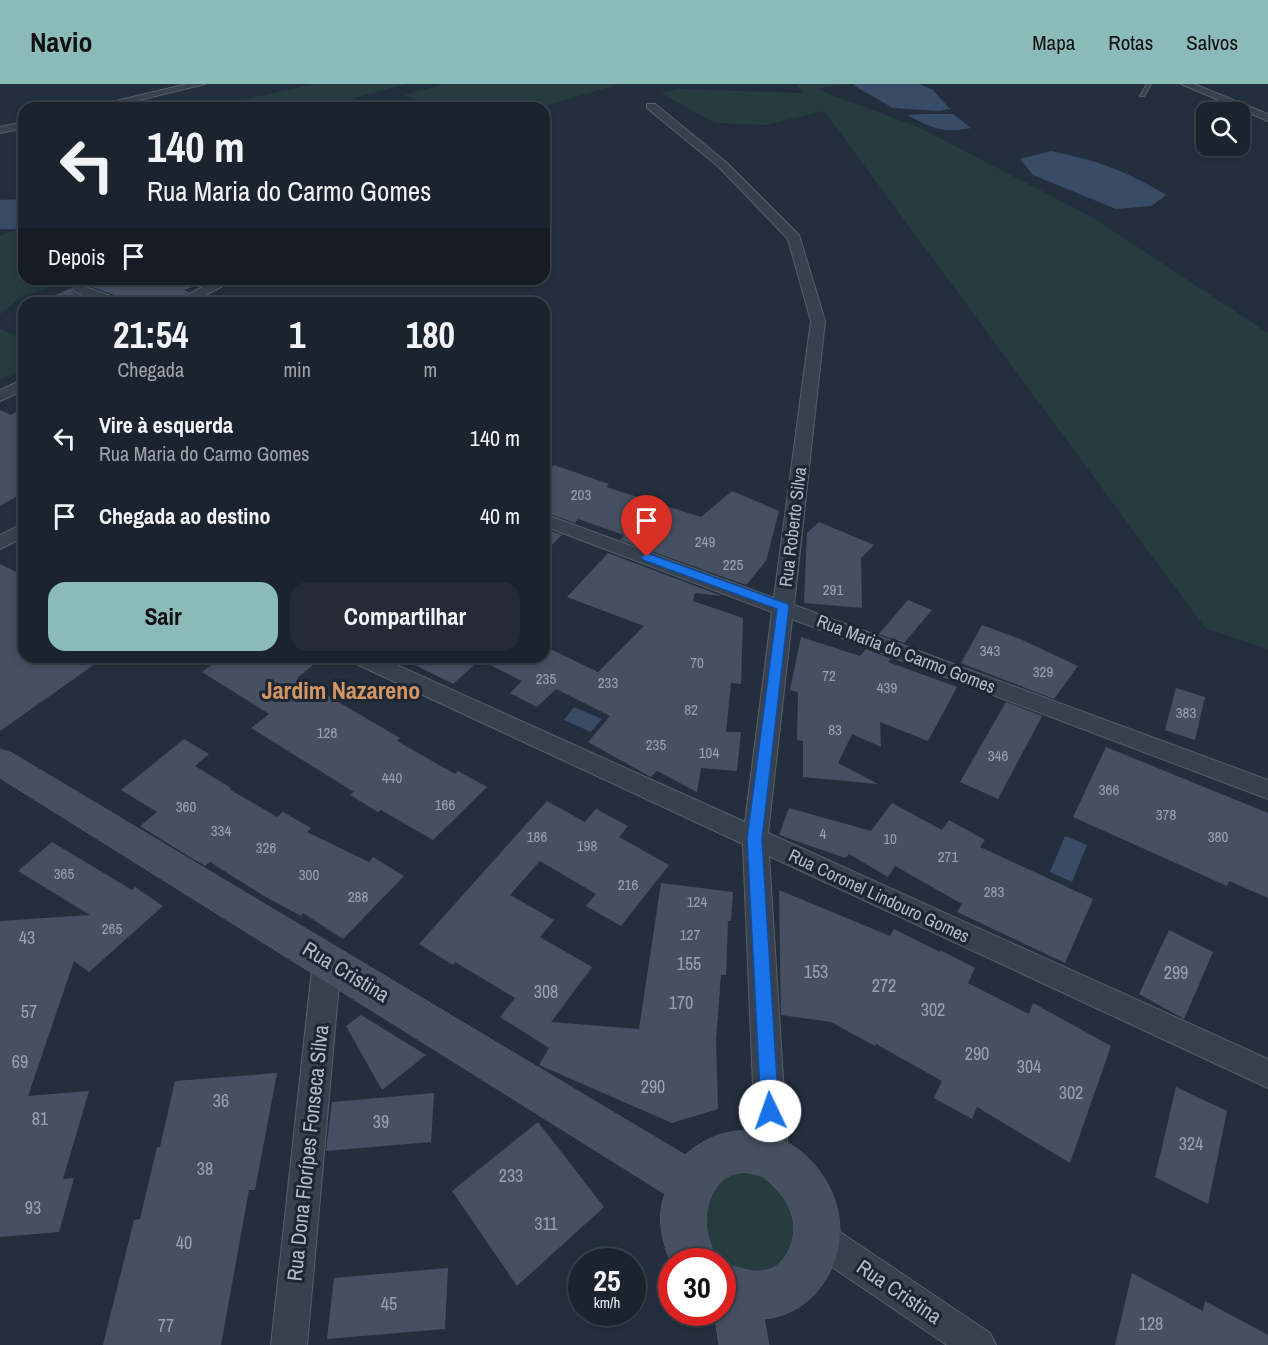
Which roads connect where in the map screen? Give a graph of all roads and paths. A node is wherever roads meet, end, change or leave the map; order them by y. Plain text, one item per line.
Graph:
1 (200, 84) edge
2 (1149, 84) edge
3 (1186, 84) edge
4 (1142, 95) dead end
5 (119, 102) edge
6 (651, 106) dead end
7 (1268, 118) edge
8 (18, 126) edge
9 (0, 130) edge
10 (216, 285) edge
11 (80, 289) dead end
12 (101, 297) edge
13 (192, 297) edge
14 (18, 387) edge
15 (0, 396) edge
16 (550, 521) edge
17 (18, 532) edge
18 (0, 543) edge
19 (783, 607) junction
20 (373, 663) edge
21 (2, 770) edge
22 (1268, 790) edge
23 (755, 839) junction
24 (327, 960) junction
25 (1268, 1074) edge
26 (772, 1157) junction
27 (690, 1184) junction
28 (819, 1238) junction
29 (689, 1248) edge
30 (736, 1292) edge
31 (736, 1316) edge
32 (289, 1345) edge
33 (744, 1345) edge
34 (978, 1345) edge

1 - 5 street
2 - 4 lane
3 - 7 street
6 - 19 street, Rua Roberto Silva
8 - 9 street
10 - 13 street
11 - 12 street
14 - 15 street
16 - 19 street, Rua Maria do Carmo Gomes
17 - 18 street
19 - 22 street, Rua Maria do Carmo Gomes
19 - 23 street, Rua Roberto Silva
20 - 23 street, Rua Coronel Lindouro Gomes
21 - 24 main road, Rua Cristina
23 - 25 street, Rua Coronel Lindouro Gomes
23 - 26 street, Rua Roberto Silva
24 - 27 main road, Rua Cristina
24 - 32 street, Rua Dona Florípes Fonseca Silva
26 - 27 main road
26 - 28 main road
27 - 29 main road
28 - 30 main road
28 - 34 street, Rua Cristina
31 - 33 main road

